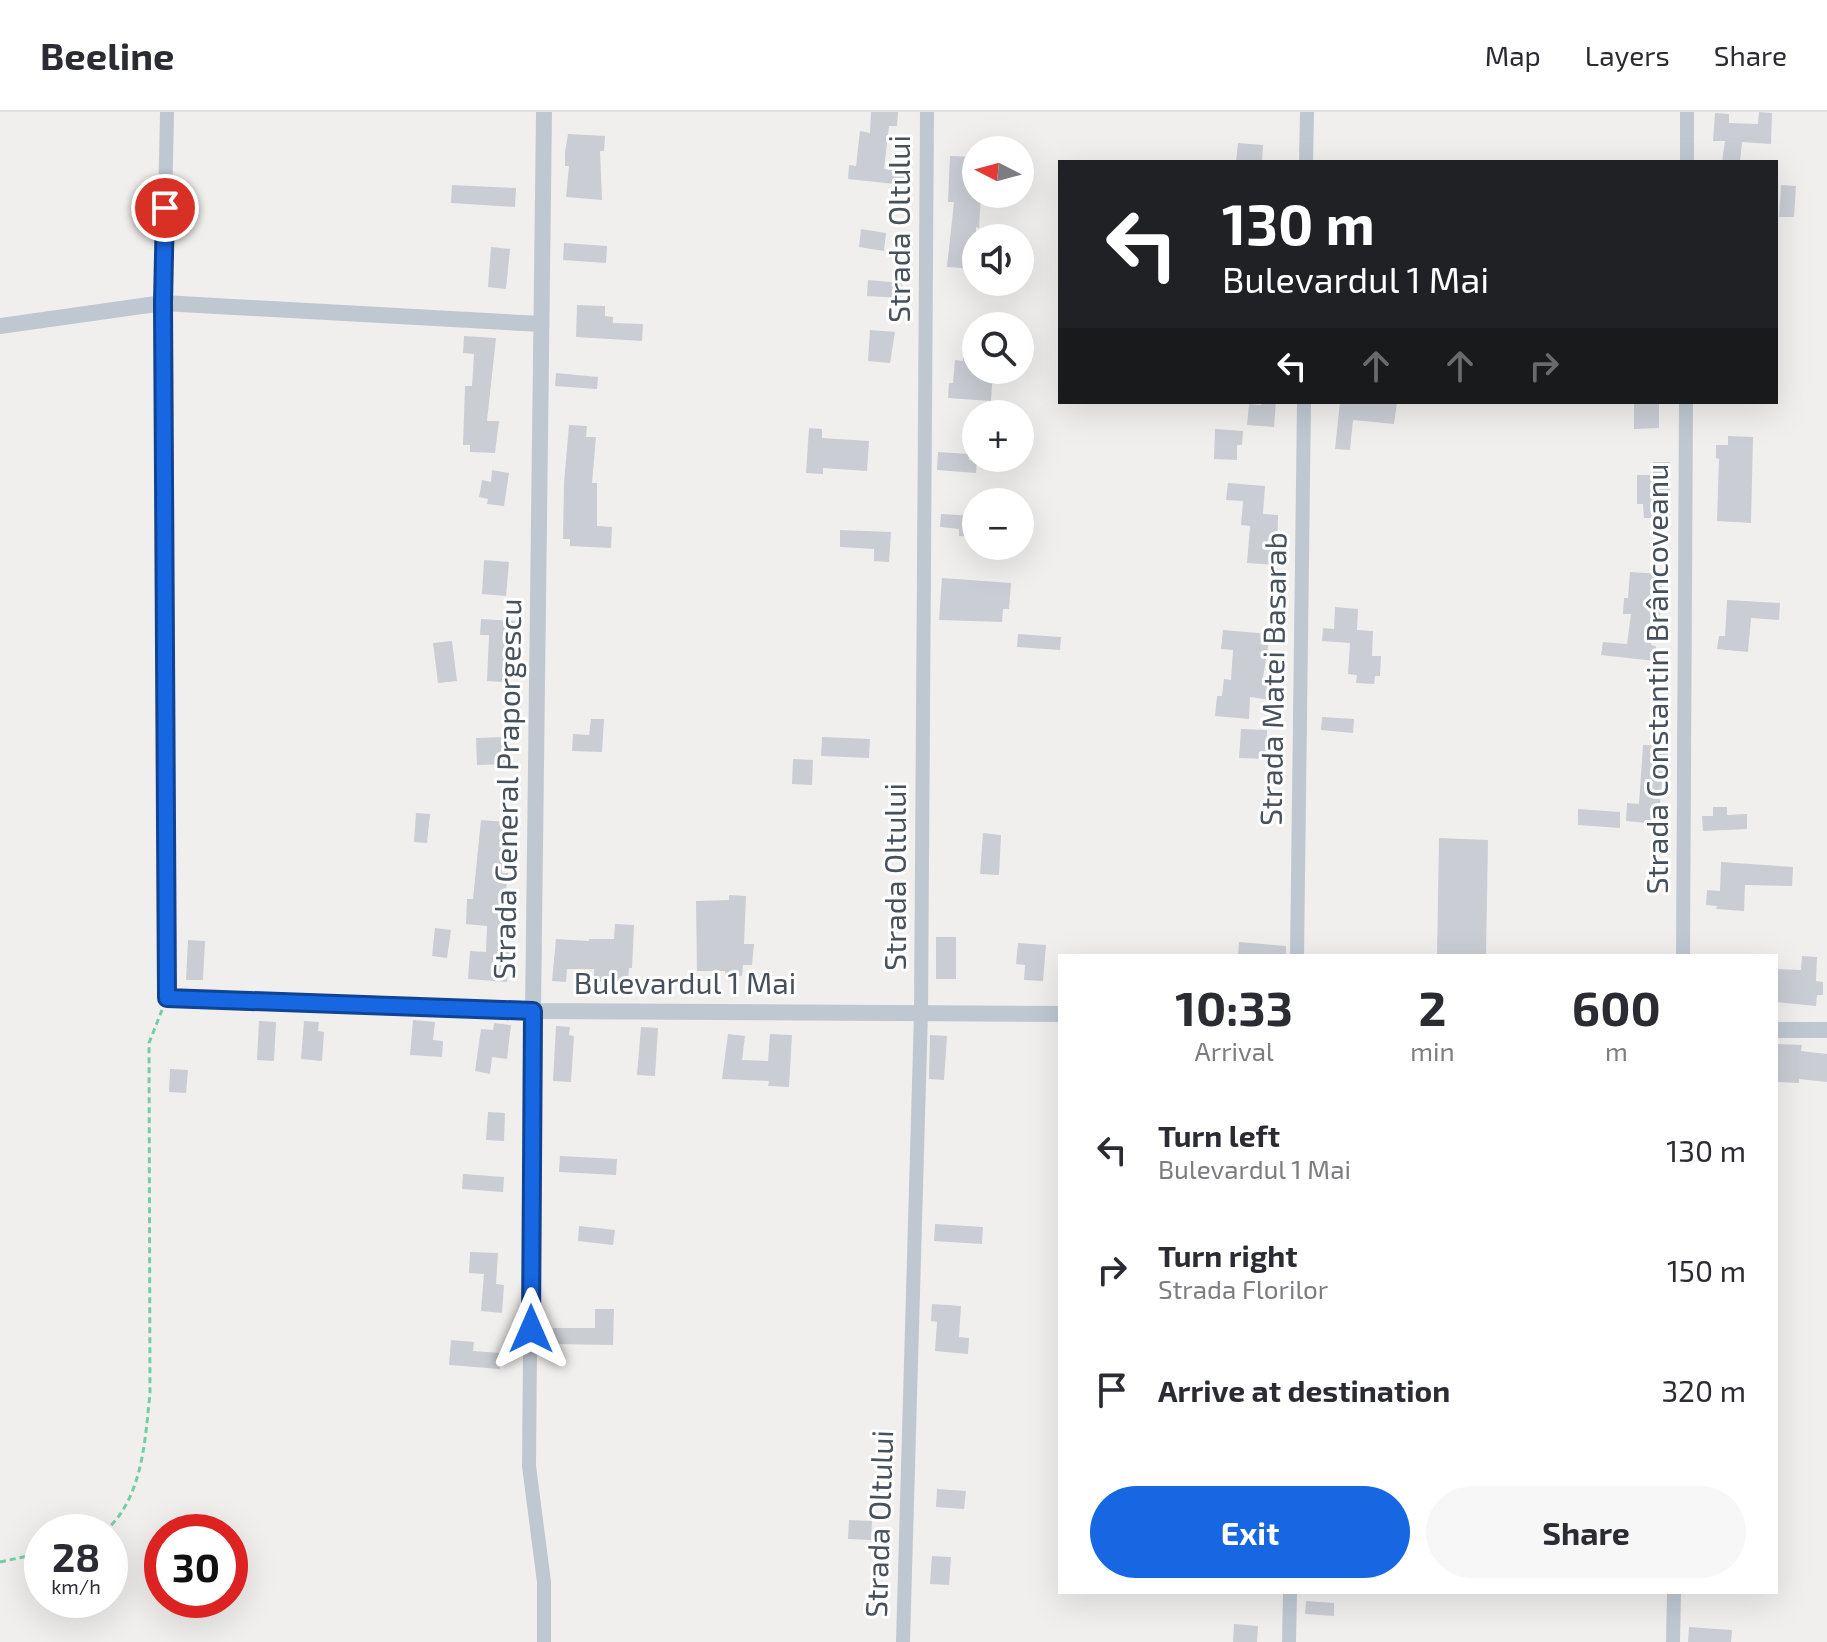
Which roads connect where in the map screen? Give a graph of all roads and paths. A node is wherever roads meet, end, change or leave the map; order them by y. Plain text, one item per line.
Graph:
1 (167, 112) edge
2 (544, 112) edge
3 (927, 112) edge
4 (1307, 112) edge
5 (1687, 112) edge
6 (1306, 160) edge
7 (1687, 160) edge
8 (163, 303) junction
9 (541, 324) junction
10 (0, 326) edge
11 (1304, 404) edge
12 (1686, 404) edge
13 (1297, 954) edge
14 (1683, 954) edge
15 (167, 998) junction
16 (533, 1011) junction
17 (921, 1013) junction
18 (1058, 1014) edge
19 (1778, 1030) edge
20 (1827, 1030) edge
21 (122, 1514) edge
22 (24, 1557) edge
23 (0, 1562) edge
24 (1290, 1594) edge
25 (1674, 1594) edge
26 (544, 1642) edge
27 (903, 1642) edge
28 (1289, 1642) edge
29 (1673, 1642) edge

1 - 8 street
2 - 9 street, Strada General Praporgescu
3 - 17 street, Strada Oltului
4 - 6 street
5 - 7 street
8 - 9 street
8 - 10 street
8 - 15 street
9 - 16 street, Strada General Praporgescu
11 - 13 street, Strada Matei Basarab
12 - 14 street, Strada Constantin Brâncoveanu
15 - 16 street, Bulevardul 1 Mai
15 - 21 path
16 - 17 street, Bulevardul 1 Mai
16 - 26 street, Strada General Praporgescu
17 - 18 street, Bulevardul 1 Mai
17 - 27 street, Strada Oltului
19 - 20 street
22 - 23 path
24 - 28 street
25 - 29 street

